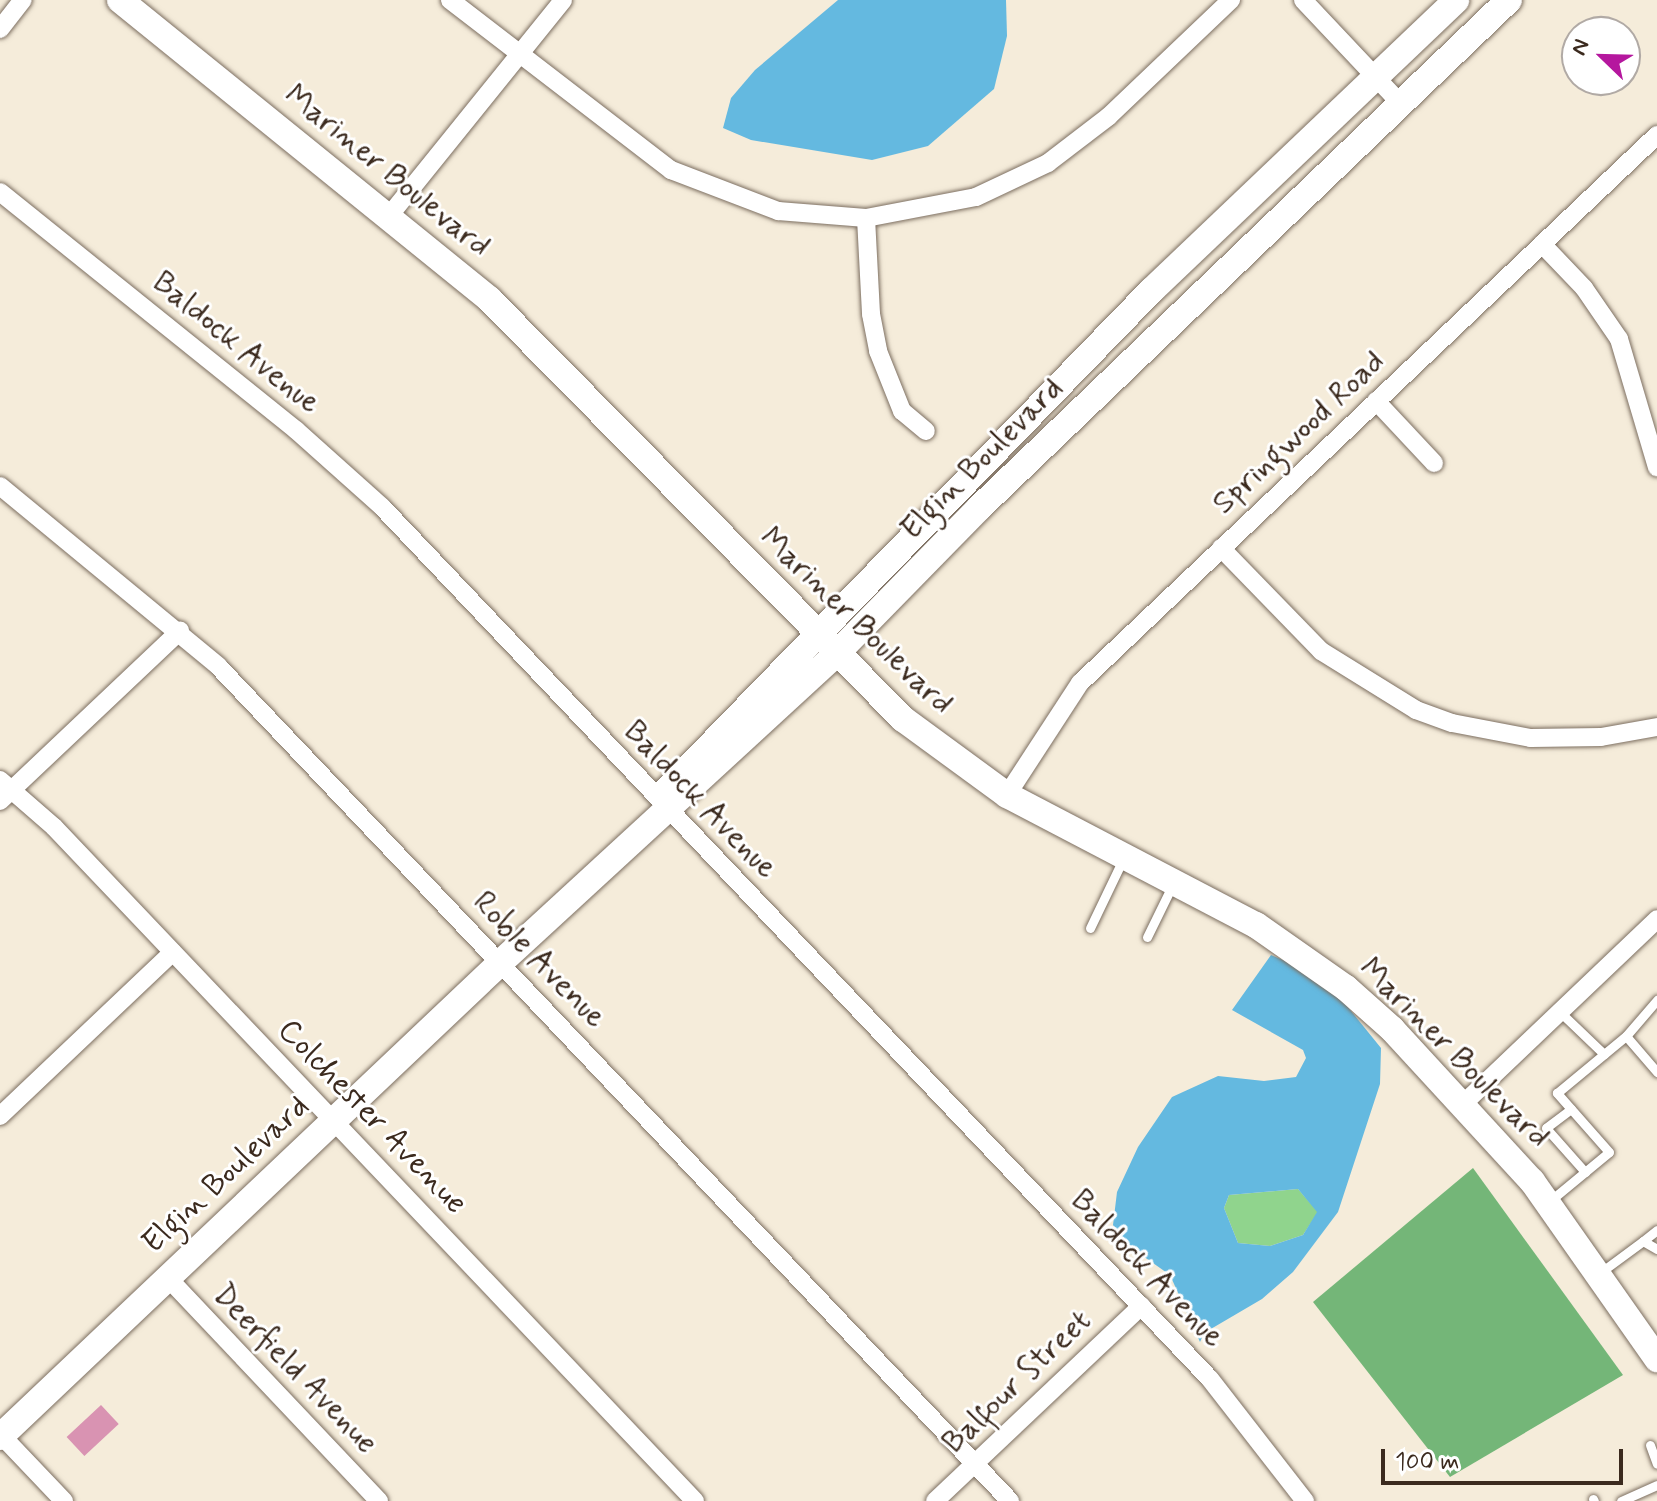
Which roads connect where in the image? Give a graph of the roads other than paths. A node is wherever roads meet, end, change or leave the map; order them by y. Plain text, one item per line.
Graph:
1 (23, 0) edge
2 (120, 0) edge
3 (450, 0) edge
4 (563, 0) edge
5 (1231, 0) edge
6 (1303, 0) edge
7 (1456, 0) edge
8 (1509, 0) edge
9 (0, 29) edge
10 (519, 55) junction
11 (1375, 77) junction
12 (1399, 102) junction
13 (1657, 135) edge
14 (0, 192) edge
15 (389, 216) junction
16 (866, 218) junction
17 (1542, 244) junction
18 (1376, 401) junction
19 (926, 431) dead end
20 (1434, 463) dead end
21 (1657, 467) edge
22 (0, 486) edge
23 (1221, 548) junction
24 (180, 631) junction
25 (813, 633) junction
26 (835, 655) junction
27 (1657, 727) edge
28 (4, 790) edge
29 (1007, 795) junction
30 (663, 805) junction
31 (1124, 857) junction
32 (1174, 882) junction
33 (1656, 921) edge
34 (1090, 928) dead end
35 (1147, 937) dead end
36 (173, 952) junction
37 (500, 963) junction
38 (1657, 1000) edge
39 (1560, 1012) junction
40 (1626, 1036) junction
41 (1604, 1054) junction
42 (1657, 1072) edge
43 (1463, 1104) junction
44 (1571, 1109) junction
45 (0, 1116) edge
46 (334, 1121) junction
47 (1585, 1172) junction
48 (1548, 1203) junction
49 (1657, 1230) edge
50 (1643, 1241) junction
51 (1657, 1249) edge
52 (1601, 1272) junction
53 (168, 1278) junction
54 (1141, 1306) junction
55 (1657, 1359) edge
56 (1, 1436) edge
57 (1653, 1449) edge
58 (975, 1463) junction
59 (1657, 1464) edge
60 (1657, 1485) edge
61 (64, 1501) edge
62 (379, 1501) edge
63 (695, 1501) edge
64 (935, 1501) edge
65 (1010, 1501) edge
66 (1305, 1501) edge
67 (1621, 1501) edge

1 - 9 street
2 - 15 main road, Mariner Boulevard
3 - 10 street
4 - 10 street
5 - 16 street
6 - 11 street
7 - 11 main road, Elgin Boulevard
8 - 12 main road, Elgin Boulevard
10 - 15 street
10 - 16 street
11 - 12 street
11 - 25 main road, Elgin Boulevard
12 - 26 main road, Elgin Boulevard
13 - 17 street, Springwood Road
14 - 30 street, Baldock Avenue
15 - 25 main road, Mariner Boulevard
16 - 19 street
17 - 18 street, Springwood Road
17 - 21 street
18 - 20 street
18 - 23 street, Springwood Road
22 - 24 street, Roble Avenue
23 - 27 street
23 - 29 street, Springwood Road
24 - 28 street
24 - 37 street, Roble Avenue
25 - 26 main road, Mariner Boulevard
25 - 30 main road, Elgin Boulevard
26 - 29 main road, Mariner Boulevard
26 - 30 main road, Elgin Boulevard
28 - 36 street, Colchester Avenue
29 - 31 main road, Mariner Boulevard
30 - 37 main road, Elgin Boulevard
30 - 54 street, Baldock Avenue
31 - 32 main road, Mariner Boulevard
31 - 34 lane
32 - 35 lane
32 - 43 main road, Mariner Boulevard
33 - 39 street
36 - 45 street
36 - 46 street, Colchester Avenue
37 - 46 main road, Elgin Boulevard
37 - 58 street, Roble Avenue
38 - 40 lane
39 - 41 lane
39 - 43 street
40 - 41 lane
40 - 42 lane
41 - 44 lane
43 - 48 main road, Mariner Boulevard
44 - 47 lane
44 - 47 lane
46 - 53 main road, Elgin Boulevard
46 - 63 street, Colchester Avenue
47 - 48 lane
48 - 52 main road, Mariner Boulevard
49 - 50 lane
50 - 51 lane
50 - 52 lane
52 - 55 main road, Mariner Boulevard
53 - 56 main road, Elgin Boulevard
53 - 62 street, Deerfield Avenue
54 - 58 street, Balfour Street
54 - 66 street, Baldock Avenue
56 - 61 street
57 - 59 lane
58 - 64 street, Balfour Street
58 - 65 street, Roble Avenue
60 - 67 lane

